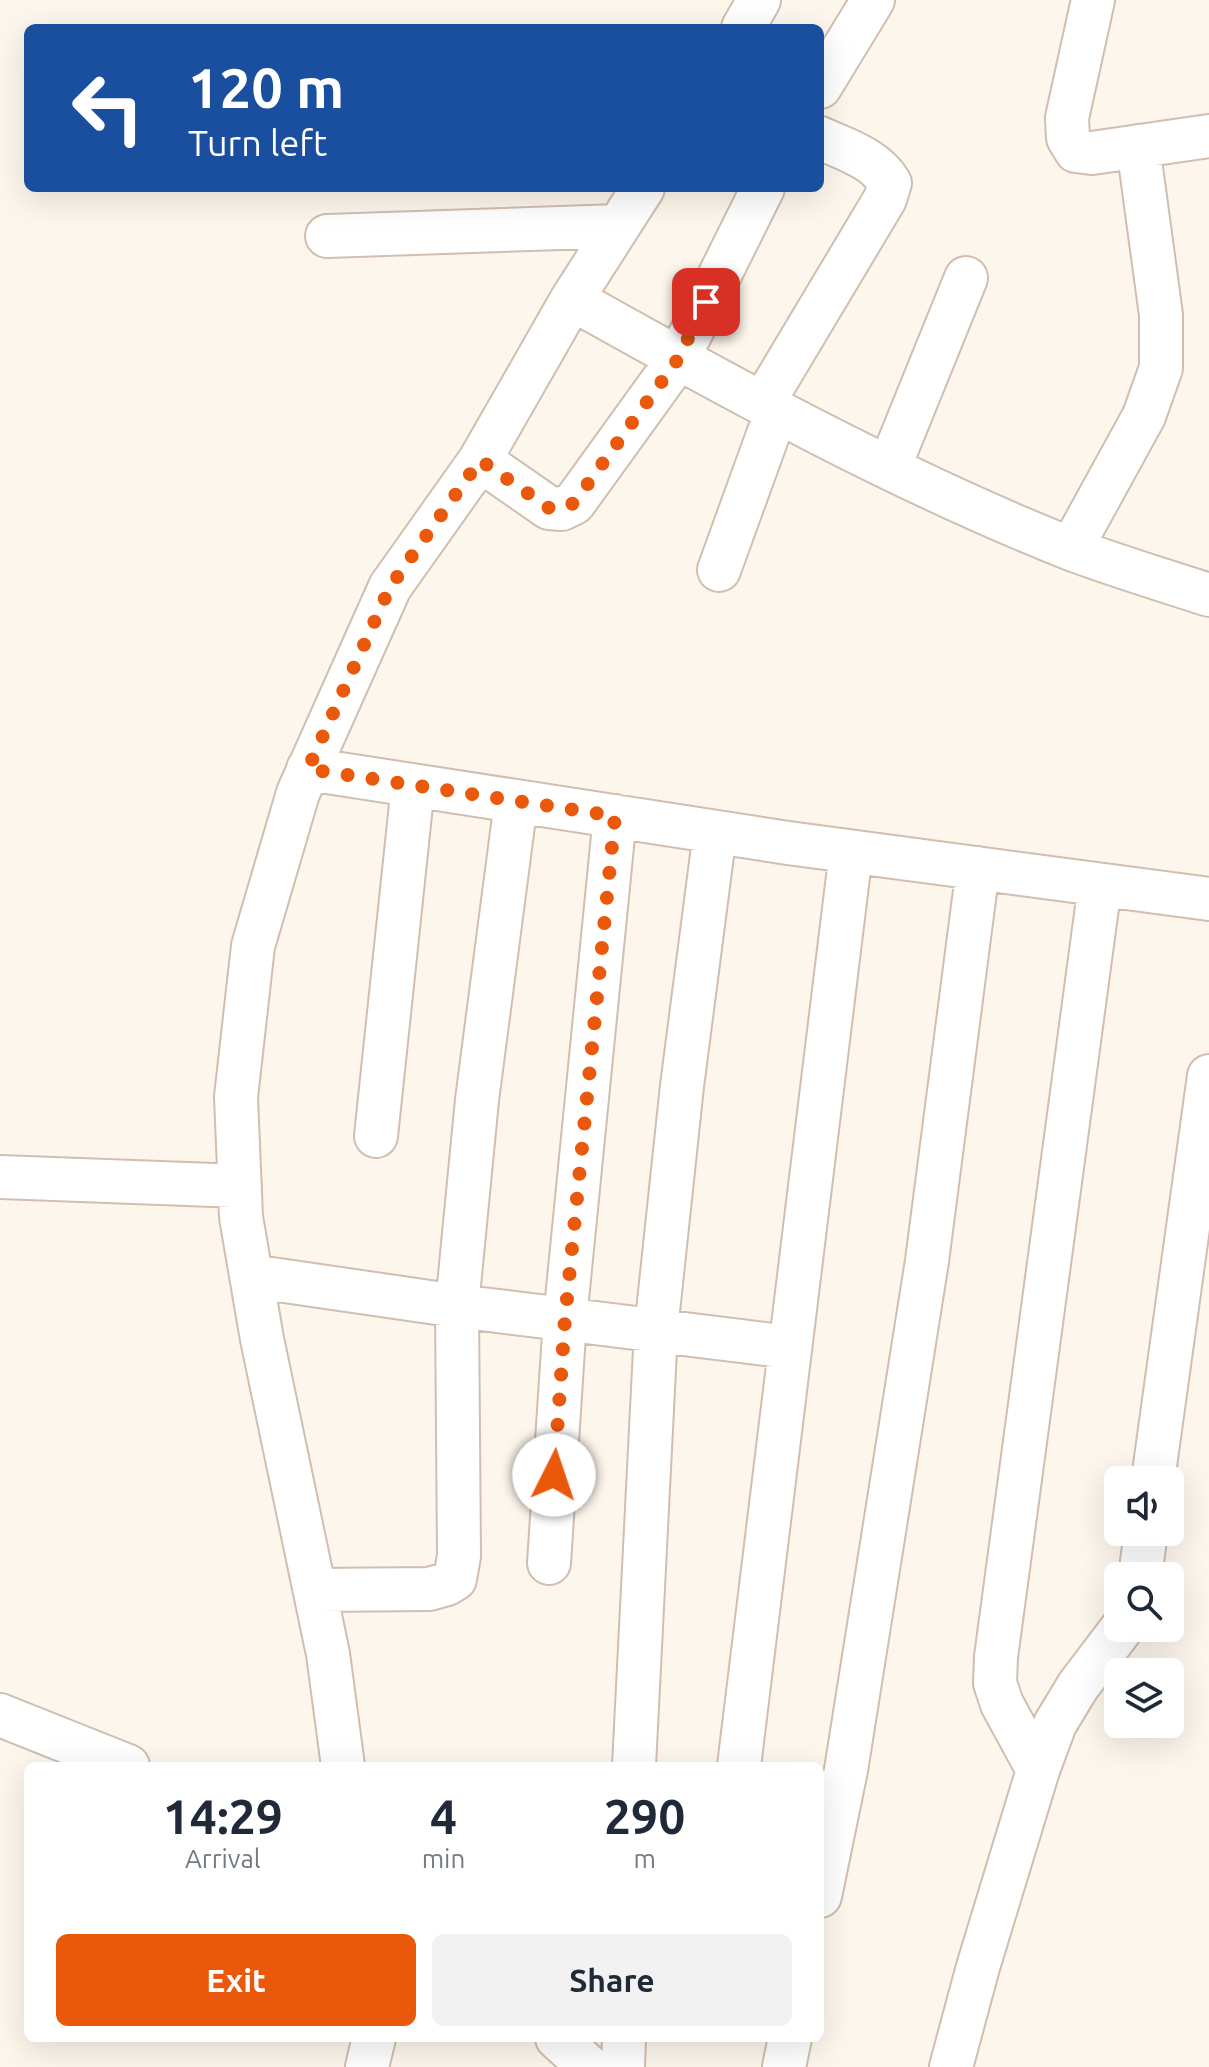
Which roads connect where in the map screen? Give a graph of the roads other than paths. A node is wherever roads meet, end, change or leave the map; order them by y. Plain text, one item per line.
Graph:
1 (759, 0) edge
2 (873, 0) edge
3 (1093, 0) edge
4 (745, 24) edge
5 (824, 80) edge
6 (1209, 136) edge
7 (824, 140) edge
8 (1138, 146) junction
9 (640, 192) edge
10 (761, 192) edge
11 (618, 226) junction
12 (327, 236) dead end
13 (966, 278) dead end
14 (572, 299) junction
15 (678, 359) junction
16 (770, 406) junction
17 (480, 460) junction
18 (889, 468) junction
19 (1071, 549) junction
20 (719, 570) dead end
21 (1209, 595) edge
22 (308, 769) junction
23 (413, 786) junction
24 (516, 802) junction
25 (615, 816) junction
26 (715, 832) junction
27 (851, 852) junction
28 (978, 868) junction
29 (1100, 885) junction
30 (1209, 899) edge
31 (1209, 1076) edge
32 (376, 1136) dead end
33 (0, 1177) edge
34 (240, 1186) junction
35 (251, 1276) junction
36 (457, 1306) junction
37 (565, 1319) junction
38 (656, 1330) junction
39 (790, 1347) junction
40 (1155, 1466) edge
41 (549, 1563) dead end
42 (315, 1590) junction
43 (1111, 1642) edge
44 (0, 1715) edge
45 (118, 1762) edge
46 (342, 1762) edge
47 (634, 1762) edge
48 (739, 1762) edge
49 (1038, 1770) junction
50 (824, 1877) edge
51 (373, 2042) edge
52 (561, 2042) edge
53 (624, 2042) edge
54 (789, 2042) edge
55 (367, 2067) edge
56 (589, 2067) edge
57 (623, 2067) edge
58 (784, 2067) edge
59 (951, 2067) edge

1 - 4 street
2 - 5 street
3 - 8 street
6 - 8 street
7 - 16 street
8 - 19 street
9 - 11 street
10 - 15 street
11 - 12 street
11 - 14 street
13 - 18 street
14 - 15 street
14 - 17 street
15 - 16 street
15 - 17 street
16 - 18 street
16 - 20 street
17 - 22 street
18 - 19 street
19 - 21 street
22 - 23 street
22 - 34 street
23 - 24 street
23 - 32 street
24 - 25 street
24 - 36 street
25 - 26 street
25 - 37 street
26 - 27 street
26 - 38 street
27 - 28 street
27 - 39 street
28 - 29 street
28 - 50 street
29 - 30 street
29 - 49 street
31 - 40 street
33 - 34 street
34 - 35 street
35 - 36 street
35 - 42 street
36 - 37 street
36 - 42 street
37 - 38 street
37 - 41 street
38 - 39 street
38 - 47 street
39 - 48 street
42 - 46 street
43 - 49 street
44 - 45 street
49 - 59 street
51 - 55 street
52 - 56 street
53 - 57 street
54 - 58 street

